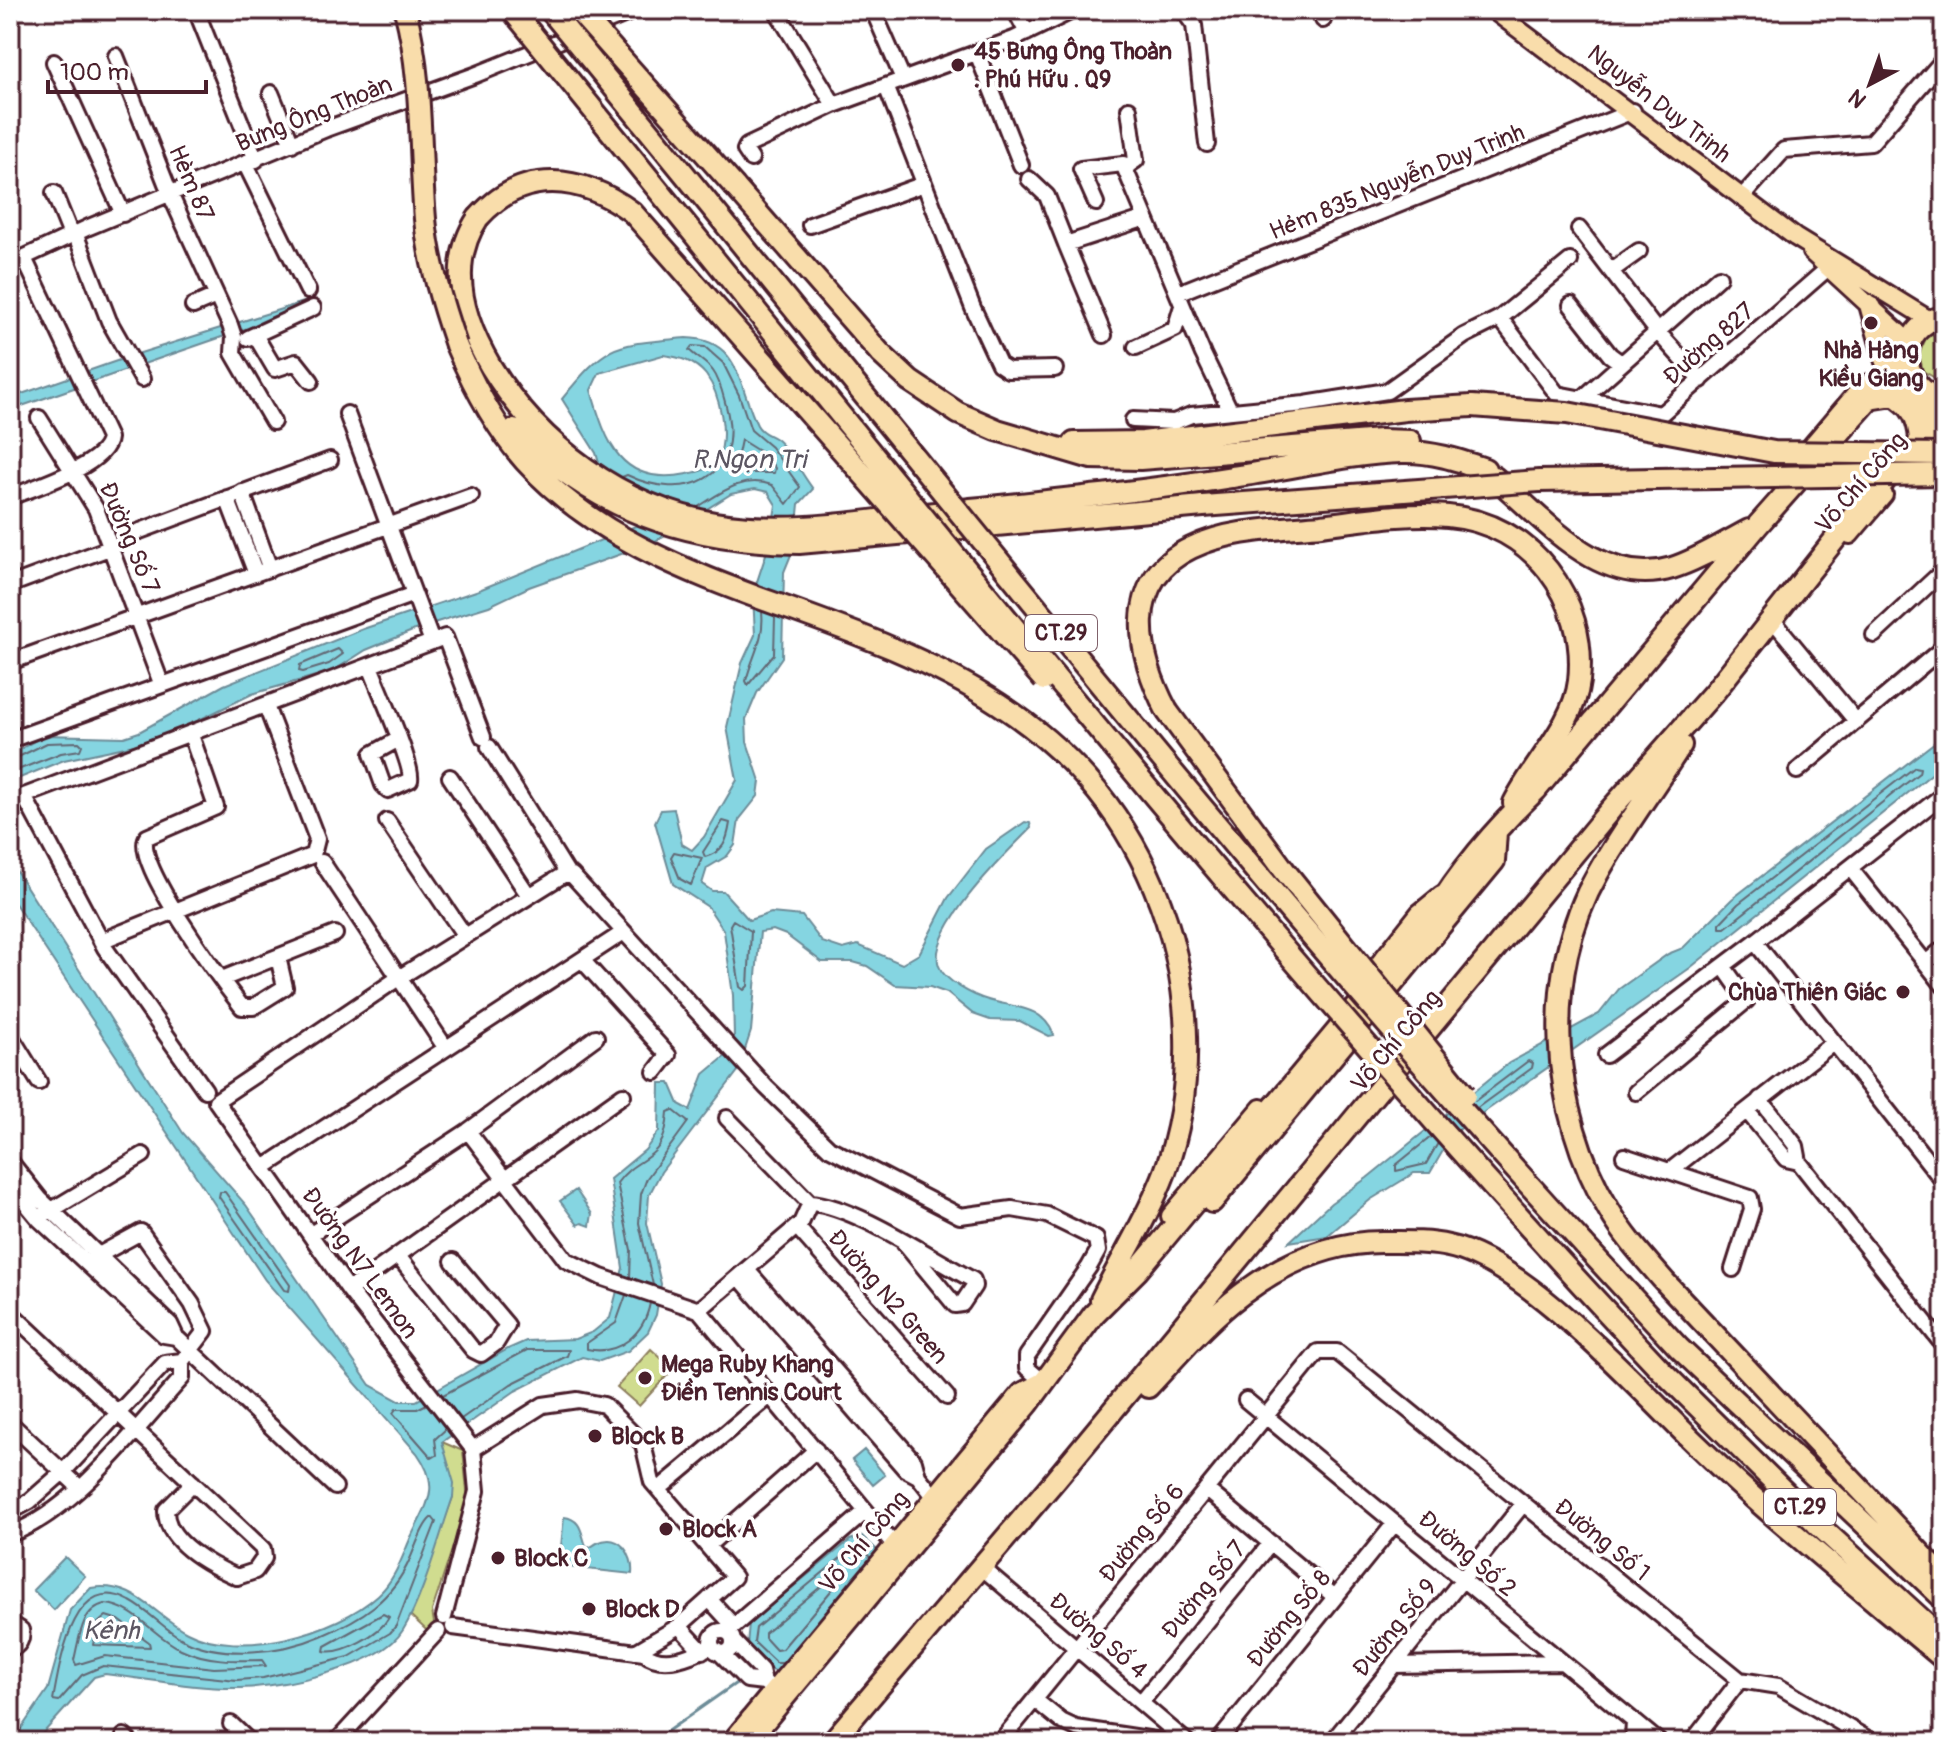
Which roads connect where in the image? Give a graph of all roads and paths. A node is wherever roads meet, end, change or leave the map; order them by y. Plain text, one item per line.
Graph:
1 (196, 10) edge
2 (405, 10) edge
3 (512, 10) edge
4 (550, 10) edge
5 (578, 10) edge
6 (636, 10) edge
7 (776, 10) edge
8 (873, 10) edge
9 (1015, 10) edge
10 (1074, 10) edge
11 (1183, 10) edge
12 (1493, 10) edge
13 (1027, 33) junction
14 (977, 53) junction
15 (116, 56) dead end
16 (1944, 59) edge
17 (54, 62) dead end
18 (903, 79) junction
19 (886, 86) junction
20 (271, 93) dead end
21 (834, 105) junction
22 (1129, 109) dead end
23 (1633, 111) junction
24 (292, 144) junction
25 (1207, 144) dead end
26 (751, 159) dead end
27 (251, 162) junction
28 (1126, 167) junction
29 (924, 184) junction
30 (54, 193) dead end
31 (171, 196) junction
32 (1741, 198) junction
33 (1096, 203) dead end
34 (123, 214) junction
35 (1146, 218) junction
36 (810, 225) dead end
37 (1579, 229) dead end
38 (73, 234) junction
39 (1795, 237) junction
40 (1066, 244) junction
41 (1639, 251) dead end
42 (17, 261) edge
43 (1570, 261) dead end
44 (1827, 269) junction
45 (1611, 271) junction
46 (1719, 277) dead end
47 (308, 291) dead end
48 (216, 296) junction
49 (1180, 299) junction
50 (1571, 305) dead end
51 (193, 306) dead end
52 (313, 308) dead end
53 (1871, 308) junction
54 (1940, 316) edge
55 (1500, 318) junction
56 (1656, 330) junction
57 (255, 335) junction
58 (1104, 335) dead end
59 (233, 336) junction
60 (1136, 347) dead end
61 (1908, 350) junction
62 (1621, 363) junction
63 (1055, 369) dead end
64 (139, 375) dead end
65 (469, 375) junction
66 (1890, 376) junction
67 (1701, 380) junction
68 (311, 381) dead end
69 (1583, 398) junction
70 (1869, 399) junction
71 (1944, 399) edge
72 (1230, 410) junction
73 (347, 414) dead end
74 (39, 418) dead end
75 (1941, 418) edge
76 (1133, 420) dead end
77 (273, 422) dead end
78 (1920, 439) junction
79 (1046, 444) junction
80 (1944, 454) edge
81 (330, 460) dead end
82 (1485, 469) junction
83 (74, 470) junction
84 (1944, 474) edge
85 (242, 492) junction
86 (1786, 494) junction
87 (471, 496) dead end
88 (10, 497) edge
89 (227, 498) junction
90 (1758, 525) junction
91 (390, 526) junction
92 (132, 534) dead end
93 (766, 535) junction
94 (801, 535) junction
95 (112, 547) junction
96 (1810, 570) junction
97 (1944, 570) edge
98 (263, 571) junction
99 (10, 585) edge
100 (416, 601) junction
101 (137, 614) junction
102 (1772, 619) junction
103 (1874, 635) dead end
104 (430, 639) junction
105 (1944, 647) edge
106 (10, 662) edge
107 (370, 666) junction
108 (161, 683) junction
109 (1715, 691) junction
110 (266, 706) junction
111 (1856, 721) junction
112 (191, 735) junction
113 (399, 739) dead end
114 (10, 740) edge
115 (1797, 771) dead end
116 (1642, 774) junction
117 (450, 777) dead end
118 (1944, 794) edge
119 (387, 821) dead end
120 (1501, 825) junction
121 (322, 862) dead end
122 (1850, 868) junction
123 (568, 874) junction
124 (1449, 888) junction
125 (529, 896) junction
126 (1245, 903) junction
127 (175, 912) junction
128 (362, 924) junction
129 (624, 932) junction
130 (465, 936) junction
131 (101, 941) junction
132 (1755, 942) junction
133 (1944, 948) edge
134 (278, 957) junction
135 (583, 961) junction
136 (1926, 963) junction
137 (1723, 966) junction
138 (222, 979) junction
139 (397, 979) junction
140 (1944, 986) edge
141 (596, 1037) dead end
142 (1833, 1043) junction
143 (12, 1044) edge
144 (445, 1047) junction
145 (1606, 1055) dead end
146 (655, 1072) dead end
147 (39, 1082) dead end
148 (1636, 1092) dead end
149 (210, 1095) junction
150 (623, 1095) dead end
151 (1760, 1099) junction
152 (1747, 1111) junction
153 (727, 1118) dead end
154 (468, 1131) junction
155 (143, 1155) dead end
156 (1624, 1156) dead end
157 (10, 1161) edge
158 (1799, 1162) junction
159 (263, 1168) junction
160 (1671, 1170) junction
161 (506, 1181) junction
162 (1944, 1182) edge
163 (10, 1184) edge
164 (810, 1203) junction
165 (45, 1214) junction
166 (797, 1227) junction
167 (311, 1234) junction
168 (904, 1243) junction
169 (1584, 1245) junction
170 (1156, 1248) junction
171 (99, 1255) junction
172 (398, 1256) junction
173 (453, 1261) dead end
174 (1733, 1269) dead end
175 (743, 1274) junction
176 (349, 1290) junction
177 (699, 1310) junction
178 (10, 1312) edge
179 (1094, 1314) junction
180 (1178, 1331) junction
181 (176, 1337) junction
182 (1944, 1346) edge
183 (1318, 1352) joint
184 (186, 1356) junction
185 (1042, 1381) junction
186 (770, 1396) junction
187 (947, 1397) dead end
188 (1246, 1400) dead end
189 (119, 1412) junction
190 (1266, 1416) junction
191 (10, 1423) edge
192 (135, 1428) junction
193 (473, 1449) junction
194 (816, 1450) junction
195 (63, 1472) junction
196 (193, 1483) junction
197 (665, 1484) dead end
198 (335, 1487) dead end
199 (80, 1488) junction
200 (1206, 1489) junction
201 (938, 1502) junction
202 (1523, 1504) junction
203 (866, 1511) junction
204 (10, 1512) edge
205 (1395, 1523) junction
206 (10, 1534) edge
207 (713, 1541) dead end
208 (1271, 1543) junction
209 (994, 1550) junction
210 (899, 1551) junction
211 (980, 1566) junction
212 (1944, 1578) edge
213 (1463, 1579) junction
214 (1335, 1597) junction
215 (709, 1599) junction
216 (1944, 1599) edge
217 (10, 1623) edge
218 (445, 1625) junction
219 (679, 1626) junction
220 (731, 1632) junction
221 (1944, 1640) edge
222 (1077, 1647) junction
223 (10, 1649) edge
224 (705, 1651) junction
225 (640, 1652) junction
226 (1944, 1659) edge
227 (1562, 1662) junction
228 (1393, 1665) junction
229 (1740, 1680) junction
230 (772, 1689) junction
231 (1035, 1700) junction
232 (1142, 1701) junction
233 (1634, 1721) junction
234 (231, 1724) dead end
235 (250, 1742) edge
236 (336, 1742) edge
237 (730, 1742) edge
238 (747, 1742) edge
239 (832, 1742) edge
240 (845, 1742) edge
241 (1000, 1742) edge
242 (1168, 1742) edge
243 (1187, 1742) edge
244 (1218, 1742) edge
245 (1332, 1742) edge
246 (1633, 1742) edge
247 (1659, 1742) edge
248 (1692, 1742) edge
249 (1873, 1742) edge

1 - 27 street
2 - 65 highway, bridge
3 - 126 highway, CT.29, bridge
4 - 169 highway, CT.29, bridge
5 - 79 highway, bridge
6 - 24 street, Bưng Ông Thoàn
7 - 21 street
8 - 18 street
9 - 13 street
10 - 13 street
11 - 25 street
12 - 23 main road, Nguyễn Duy Trinh
13 - 14 street
14 - 18 street
14 - 40 street
15 - 31 street, Hèm 87
16 - 32 street
17 - 34 street
18 - 19 street
19 - 21 street
19 - 29 street
20 - 24 street
21 - 26 street
22 - 28 street
23 - 32 main road, Nguyễn Duy Trinh
23 - 49 street, Hẻm 835 Nguyễn Duy Trinh
24 - 27 street, Bưng Ông Thoàn
27 - 31 street, Bưng Ông Thoàn
27 - 47 street
28 - 33 street
28 - 35 street
29 - 36 street
29 - 63 street
30 - 38 street
31 - 34 street, Bưng Ông Thoàn
31 - 48 street, Hèm 87
32 - 39 main road, Nguyễn Duy Trinh
34 - 38 street, Bưng Ông Thoàn
35 - 40 street
35 - 49 street
37 - 45 street
38 - 42 street, Bưng Ông Thoàn
38 - 64 street
39 - 44 main road, Nguyễn Duy Trinh
39 - 54 main road, Nguyễn Duy Trinh
40 - 58 street
41 - 45 street
42 - 83 street
43 - 55 street
44 - 53 main road, Nguyễn Duy Trinh
44 - 67 street, Đường 827
45 - 56 street
46 - 56 street
48 - 51 street
48 - 59 street, Hèm 87
49 - 60 street
49 - 72 street
50 - 62 street
52 - 57 street
53 - 61 main road, Nguyễn Duy Trinh
53 - 66 highway
54 - 61 highway, Võ Chí Công
55 - 69 street, Đường 827
55 - 72 street
56 - 62 street
56 - 67 street
57 - 59 street
57 - 68 street
59 - 77 street, Hèm 87
61 - 66 highway, Võ Chí Công
61 - 71 highway
62 - 69 street
65 - 93 highway
65 - 179 highway
66 - 70 highway, Võ Chí Công
66 - 75 highway
66 - 86 main road, Võ Chí Công
67 - 69 street, Đường 827
70 - 78 highway
70 - 86 highway, Võ Chí Công
72 - 76 street
73 - 91 street
74 - 83 street, Đường Số 7
75 - 78 highway, Võ Chí Công
75 - 96 main road, Võ Chí Công
78 - 96 highway, Võ Chí Công
79 - 80 highway, bridge
79 - 82 highway
81 - 85 street
82 - 90 highway
82 - 94 highway
83 - 88 street
83 - 95 street, Đường Số 7
84 - 94 highway, bridge
85 - 89 street
85 - 98 street
86 - 90 highway, Võ Chí Công
87 - 91 street
89 - 92 street
89 - 98 street
90 - 120 highway, Võ Chí Công
91 - 98 street
91 - 100 street
93 - 94 highway
93 - 126 highway, bridge
95 - 99 street
95 - 101 street, Đường Số 7
96 - 102 highway, Võ Chí Công
97 - 103 street
98 - 101 street
100 - 104 street
100 - 108 street
101 - 106 street
101 - 108 street, Đường Số 7
102 - 109 highway, Võ Chí Công
102 - 111 street
104 - 107 street
104 - 123 street
105 - 111 street
107 - 110 street
107 - 113 street
108 - 114 street
109 - 116 highway, Võ Chí Công
109 - 212 highway
110 - 112 street
110 - 127 street
111 - 115 street
112 - 127 street
112 - 131 street, Đường N7 Lemon
116 - 180 highway, Võ Chí Công
116 - 180 main road, Võ Chí Công
117 - 125 street
118 - 122 street
119 - 130 street
120 - 124 highway, Võ Chí Công
120 - 169 highway, bridge
120 - 170 highway, Võ Chí Công
121 - 128 street
122 - 132 street
122 - 136 street
123 - 125 street
123 - 129 street
124 - 170 highway, Võ Chí Công
124 - 179 main road, Võ Chí Công
125 - 130 street
126 - 221 highway, CT.29, bridge
127 - 131 street
127 - 138 street
128 - 134 street
128 - 139 street
129 - 135 street
129 - 185 street
130 - 139 street
131 - 149 street, Đường N7 Lemon
132 - 137 street
132 - 142 street
133 - 136 street
134 - 138 street
134 - 138 street
135 - 144 street
135 - 146 street
136 - 140 street
137 - 145 street
137 - 148 street
139 - 144 street
139 - 149 street
141 - 154 street
142 - 151 street
142 - 162 street
143 - 147 street
144 - 159 street
149 - 159 street, Đường N7 Lemon
150 - 161 street
151 - 152 street
151 - 158 street
152 - 158 street
152 - 160 street
153 - 164 street
154 - 161 street
154 - 167 street
155 - 165 street
156 - 160 street
157 - 165 street
158 - 182 street
159 - 167 street, Đường N7 Lemon
160 - 174 street
161 - 172 street
161 - 177 street
163 - 165 street
164 - 166 street
164 - 168 street
165 - 171 street
165 - 181 street
166 - 175 street
166 - 187 street, Đường N2 Green
167 - 176 street, Đường N7 Lemon
168 - 168 street
169 - 216 highway, CT.29
170 - 179 highway, Võ Chí Công
171 - 181 street
171 - 184 street
172 - 173 street
172 - 176 street
175 - 177 street
175 - 201 street
176 - 193 street, Đường N7 Lemon
177 - 186 street
178 - 189 street
179 - 185 highway, Võ Chí Công
180 - 209 highway, Võ Chí Công
181 - 184 street
183 - 190 street, Đường Số 6
183 - 202 street, Đường Số 1
184 - 189 street
184 - 192 street
184 - 198 street
185 - 201 highway, Võ Chí Công
186 - 194 street
186 - 197 street
188 - 190 street, Đường Số 2
189 - 192 street
189 - 195 street
190 - 200 street, Đường Số 6
190 - 205 street, Đường Số 2
191 - 195 street
192 - 196 street
192 - 199 street
193 - 215 street
193 - 218 street
194 - 203 street
194 - 207 street
195 - 199 street
195 - 204 street
196 - 196 street
199 - 206 street
200 - 208 street
200 - 222 street, Đường Số 6
201 - 210 highway, Võ Chí Công
202 - 213 street, Đường Số 9
202 - 229 street, Đường Số 1
203 - 210 street
203 - 220 street
205 - 213 street, Đường Số 2
205 - 214 street, Đường Số 8
208 - 214 street
208 - 232 street, Đường Số 7
209 - 211 highway, Võ Chí Công
209 - 226 highway
210 - 230 highway, Võ Chí Công
211 - 222 street, Đường Số 4
211 - 239 highway, Võ Chí Công
211 - 240 main road, Võ Chí Công
213 - 227 street, Đường Số 2
213 - 228 street, Đường Số 9
214 - 244 street, Đường Số 8
215 - 219 street
215 - 220 street
217 - 223 street
218 - 225 street
218 - 236 street
219 - 224 street
219 - 225 street
220 - 224 street
220 - 230 street
222 - 231 street, Đường Số 6
222 - 232 street, Đường Số 4
224 - 225 street
224 - 230 street
227 - 228 street
227 - 233 street, Đường Số 2
228 - 245 street, Đường Số 9
229 - 248 street
229 - 249 street, Đường Số 1
230 - 237 main road, Võ Chí Công
230 - 238 highway, Võ Chí Công
231 - 241 street, Đường Số 6
231 - 242 street
232 - 243 street, Đường Số 4
233 - 246 street
233 - 247 street, Đường Số 2
234 - 235 street

